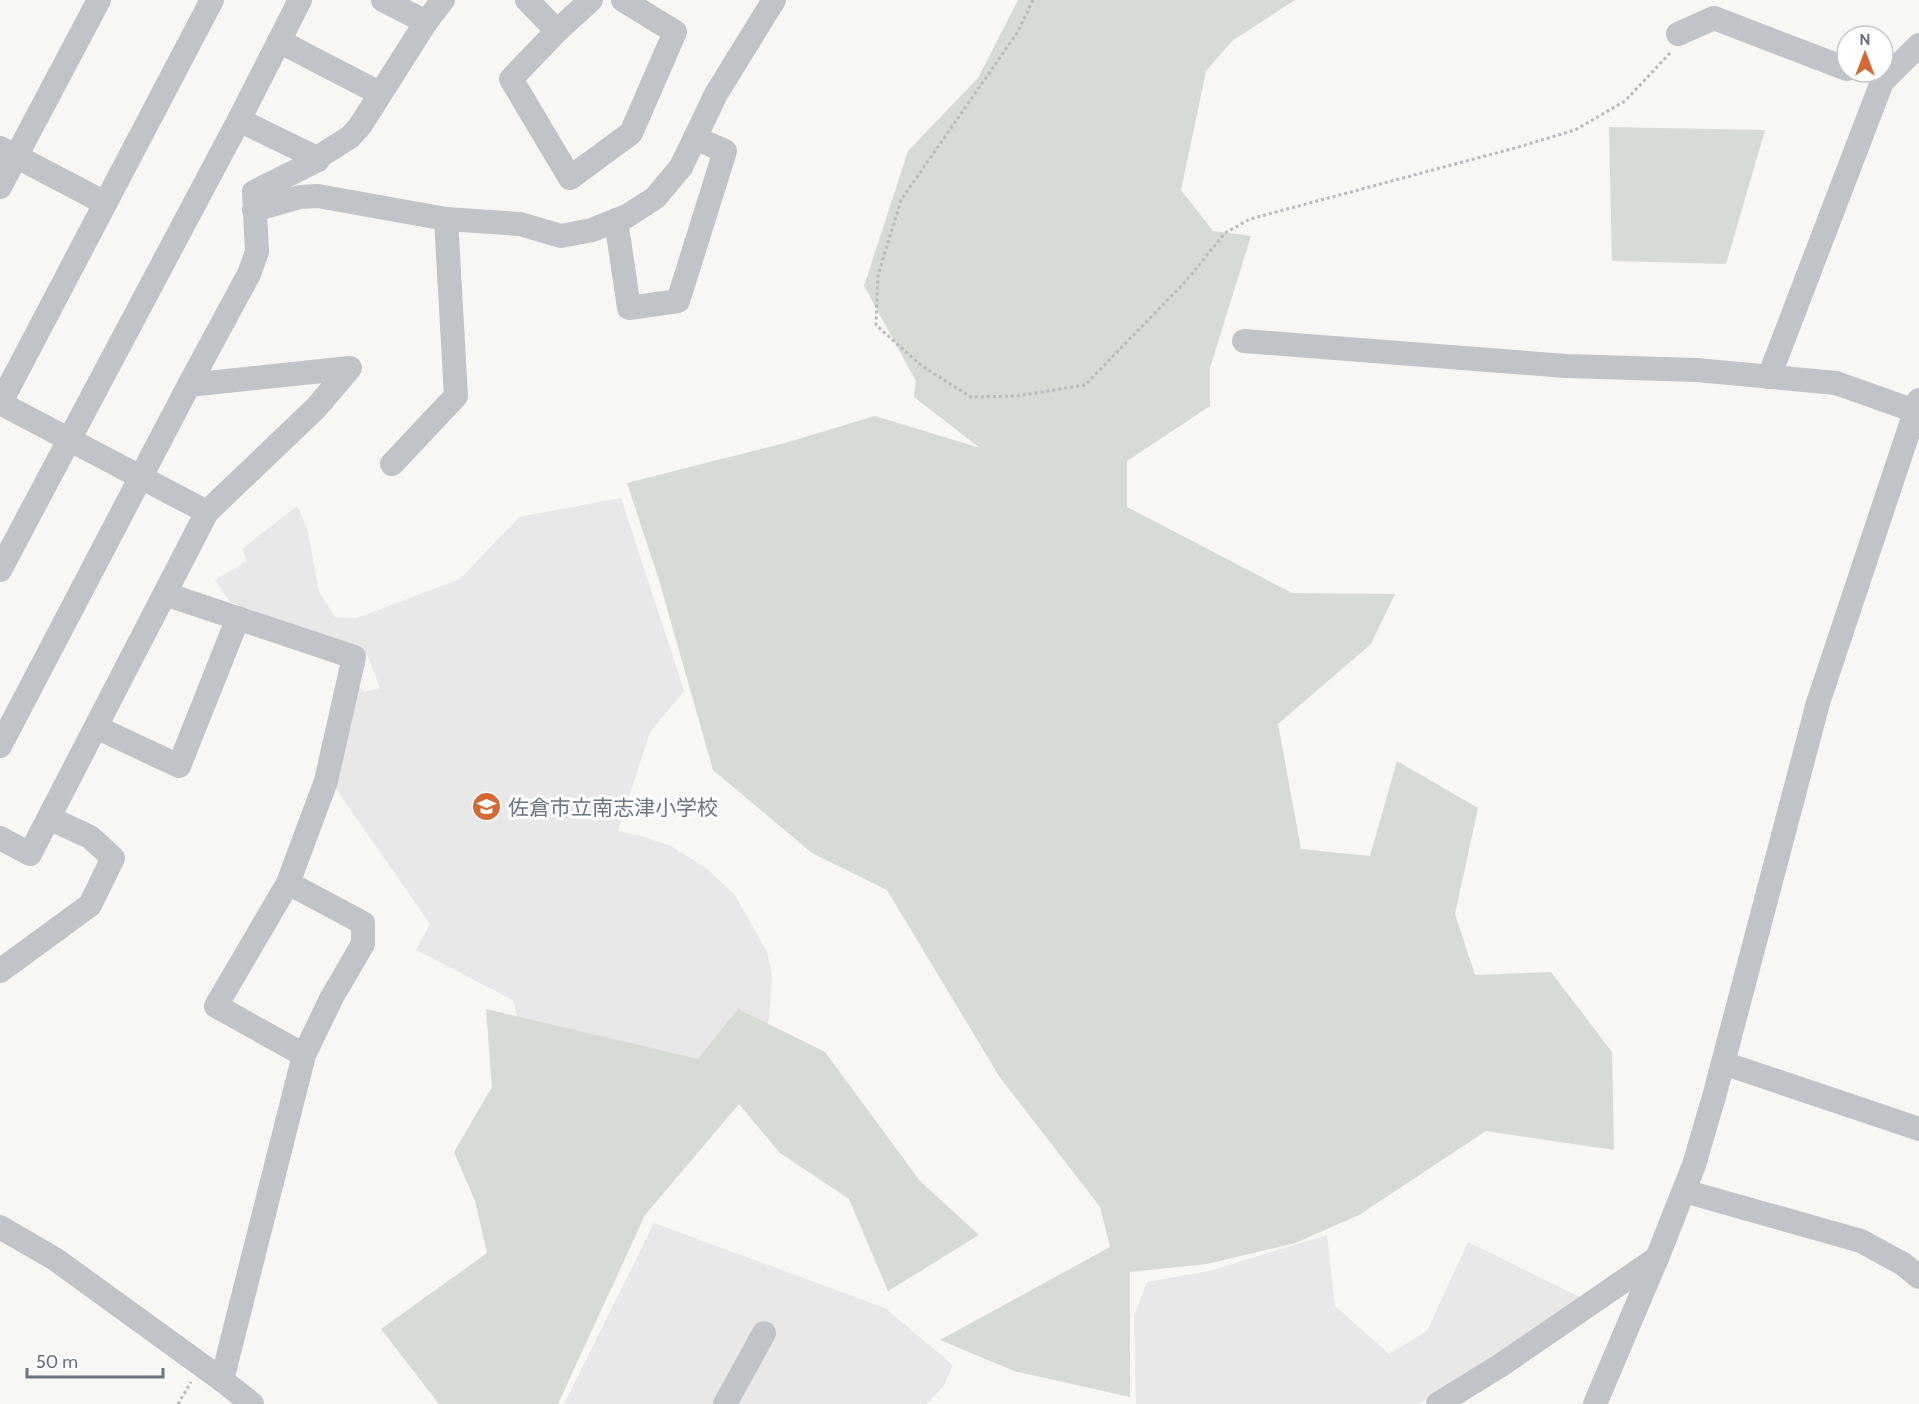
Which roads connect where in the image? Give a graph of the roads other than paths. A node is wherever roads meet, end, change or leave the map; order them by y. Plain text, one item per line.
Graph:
1 (99, 0) edge
2 (212, 0) edge
3 (300, 0) edge
4 (383, 0) edge
5 (443, 0) edge
6 (527, 0) edge
7 (591, 0) edge
8 (623, 0) edge
9 (774, 0) edge
10 (426, 22) junction
11 (557, 31) junction
12 (279, 41) junction
13 (1675, 43) road end
14 (1919, 45) edge
15 (1835, 64) edge
16 (1895, 69) edge
17 (1881, 84) edge
18 (380, 93) junction
19 (239, 120) junction
20 (695, 138) junction
21 (8, 152) edge
22 (317, 158) junction
23 (0, 187) edge
24 (105, 203) junction
25 (254, 210) junction
26 (446, 219) junction
27 (616, 220) junction
28 (1244, 341) dead end
29 (1770, 377) junction
30 (189, 384) junction
31 (0, 404) edge
32 (1917, 405) edge
33 (69, 440) junction
34 (392, 464) dead end
35 (141, 478) junction
36 (207, 512) junction
37 (0, 570) edge
38 (165, 594) junction
39 (238, 618) junction
40 (96, 727) junction
41 (0, 746) edge
42 (49, 818) junction
43 (0, 838) edge
44 (288, 883) junction
45 (0, 971) edge
46 (304, 1055) junction
47 (1723, 1063) junction
48 (1919, 1128) edge
49 (1684, 1191) junction
50 (0, 1227) edge
51 (1657, 1258) junction
52 (1919, 1277) edge
53 (764, 1333) dead end
54 (222, 1380) junction
55 (252, 1404) edge
56 (725, 1404) edge
57 (1438, 1404) edge
58 (1595, 1404) edge

1 - 21 street
2 - 24 street
3 - 12 street
4 - 10 street
5 - 10 street
6 - 11 street
7 - 11 street
8 - 11 street
9 - 20 street
10 - 18 street
12 - 18 street
12 - 19 street
13 - 15 street
14 - 16 street
17 - 29 street
18 - 22 street
19 - 22 street
19 - 33 street
20 - 27 street
20 - 27 street
21 - 23 street
21 - 24 street
22 - 25 street
24 - 31 street
25 - 26 street
25 - 30 street
26 - 27 street
26 - 34 street
28 - 29 street
29 - 32 street
30 - 35 street
30 - 36 street
31 - 33 street
32 - 47 street
33 - 35 street
33 - 37 street
35 - 36 street
35 - 41 street
36 - 38 street
38 - 39 street
38 - 40 street
39 - 40 street
39 - 44 street
40 - 42 street
42 - 43 street
42 - 45 street
44 - 46 street
44 - 46 street
46 - 54 street
47 - 48 street
47 - 49 street
49 - 51 street
49 - 52 street
50 - 54 street
51 - 57 street
51 - 58 street
53 - 56 street
54 - 55 street

